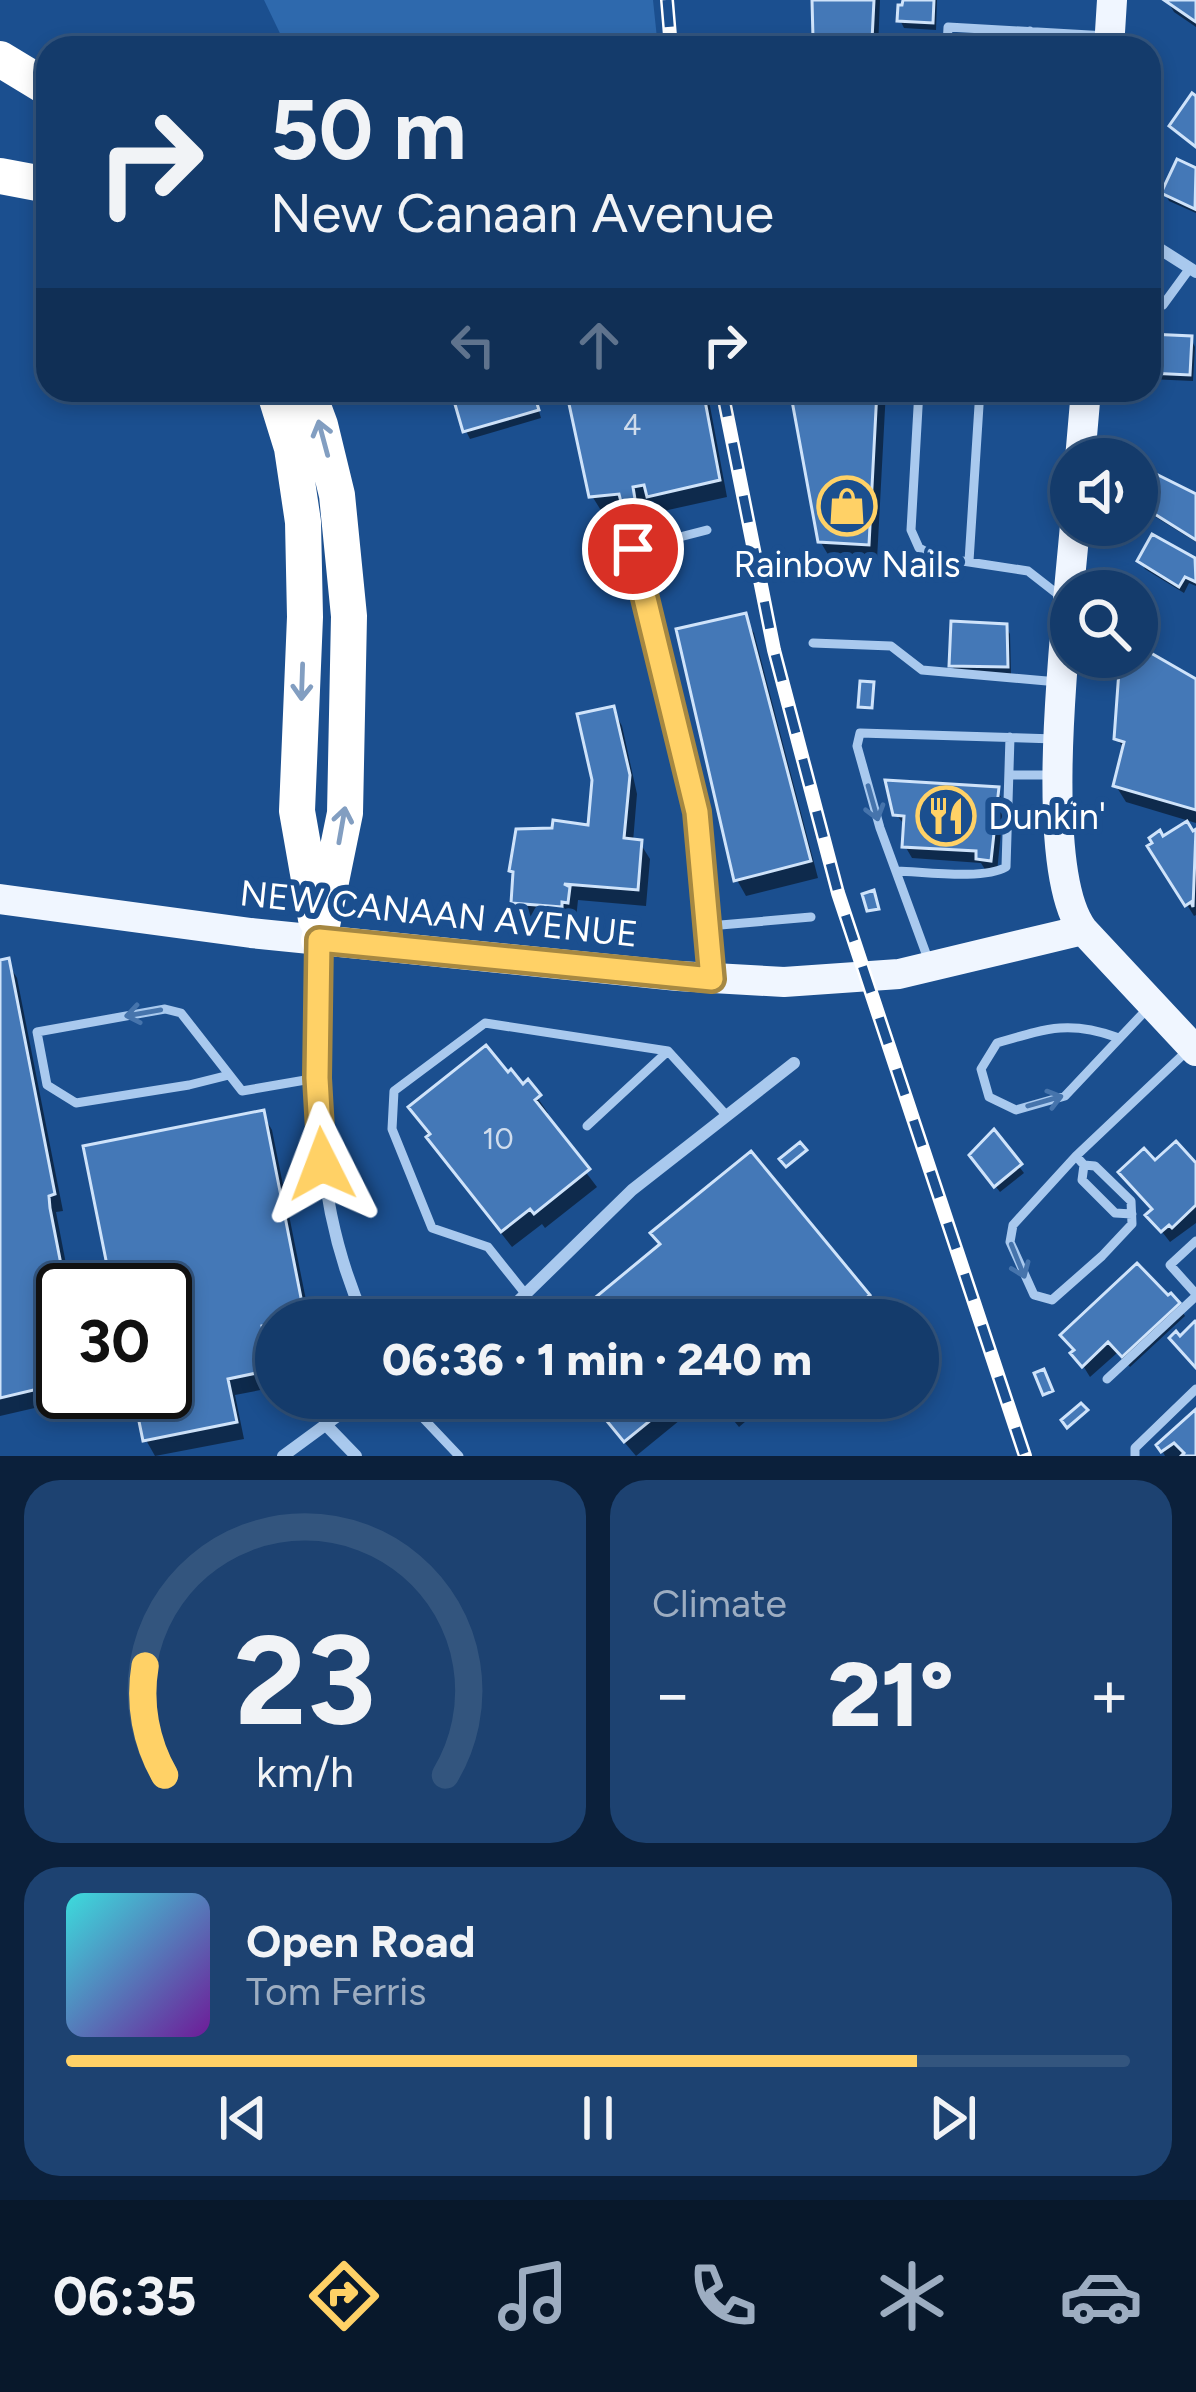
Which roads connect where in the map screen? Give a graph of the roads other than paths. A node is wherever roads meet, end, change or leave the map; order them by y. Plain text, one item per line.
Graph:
1 (1112, 0) edge
2 (1030, 31) junction
3 (947, 36) edge
4 (1036, 36) edge
5 (1066, 36) edge
6 (1109, 36) edge
7 (0, 59) edge
8 (36, 81) edge
9 (0, 176) edge
10 (36, 183) edge
11 (1161, 250) edge
12 (1193, 270) edge
13 (1161, 305) edge
14 (278, 402) edge
15 (311, 402) edge
16 (918, 402) edge
17 (979, 402) edge
18 (1085, 402) edge
19 (1082, 438) edge
20 (707, 530) dead end
21 (968, 561) junction
22 (1050, 588) edge
23 (813, 643) dead end
24 (1064, 678) edge
25 (1064, 682) junction
26 (1010, 737) junction
27 (1060, 739) junction
28 (1009, 775) junction
29 (1059, 775) junction
30 (898, 871) junction
31 (0, 899) edge
32 (811, 917) dead end
33 (709, 926) junction
34 (1083, 931) junction
35 (319, 940) junction
36 (930, 968) junction
37 (712, 979) junction
38 (1151, 1004) junction
39 (1116, 1037) junction
40 (1194, 1049) edge
41 (668, 1051) junction
42 (794, 1063) dead end
43 (229, 1075) junction
44 (317, 1078) junction
45 (727, 1116) junction
46 (587, 1126) dead end
47 (1080, 1161) junction
48 (1132, 1214) junction
49 (1196, 1241) edge
50 (1196, 1295) edge
51 (527, 1296) junction
52 (355, 1299) edge
53 (524, 1299) edge
54 (1107, 1379) dead end
55 (1196, 1389) edge
56 (334, 1419) edge
57 (424, 1419) edge
58 (326, 1425) junction
59 (284, 1456) edge
60 (356, 1456) edge
61 (459, 1456) edge
62 (1135, 1456) edge

1 - 6 main road
2 - 3 lane
2 - 4 lane
2 - 5 lane
7 - 8 highway
9 - 10 highway
11 - 12 street
12 - 13 lane
14 -> 35 highway
35 -> 15 highway
16 - 21 lane
17 - 21 lane
18 - 19 main road
20 - 33 lane
21 - 22 lane
23 - 25 lane
24 - 25 main road
25 - 27 main road
26 - 27 lane
26 - 28 lane
26 -> 30 lane
27 - 29 main road
28 - 29 lane
28 - 30 lane
29 - 34 main road
30 - 36 lane
31 - 35 main road, NEW CANAAN AVENUE
32 - 33 lane
33 - 37 lane
34 - 36 main road, NEW CANAAN AVENUE
34 - 38 main road
35 - 37 main road, NEW CANAAN AVENUE
35 - 44 street
36 - 37 main road, NEW CANAAN AVENUE
38 - 39 lane
38 - 40 main road
39 -> 39 lane
40 - 47 lane
41 - 45 lane
41 - 46 lane
41 - 51 lane
42 - 45 street
43 -> 43 lane
43 - 44 lane
44 - 52 street
45 - 51 street
47 - 48 lane
47 - 48 lane
47 -> 48 lane
49 - 50 lane
50 - 54 lane
51 - 53 street
55 - 62 lane
56 - 58 street
57 - 61 lane
58 - 59 street
58 - 60 street

